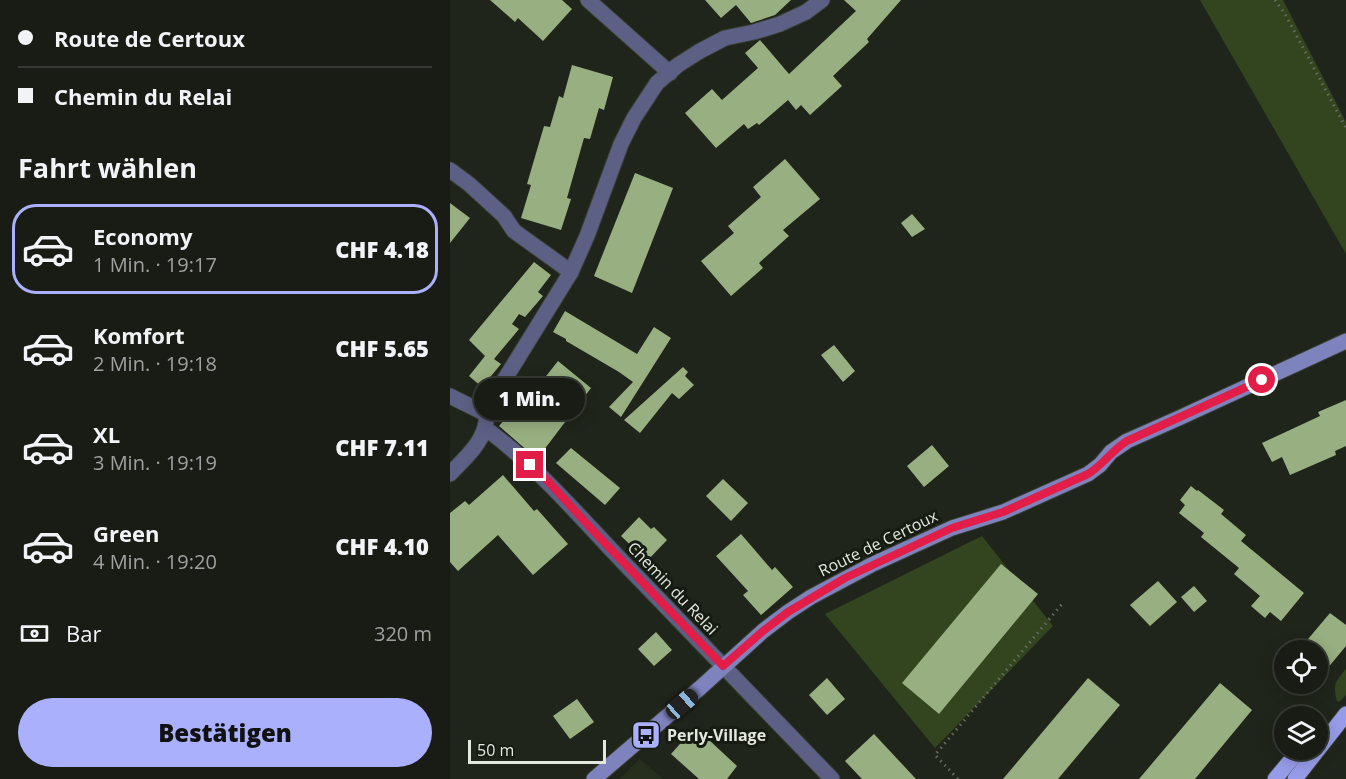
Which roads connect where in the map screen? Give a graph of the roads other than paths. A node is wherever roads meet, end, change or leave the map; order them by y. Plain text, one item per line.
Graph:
1 (588, 0) edge
2 (822, 0) edge
3 (669, 73) junction
4 (450, 170) edge
5 (571, 273) junction
6 (1346, 341) edge
7 (450, 396) edge
8 (485, 421) junction
9 (450, 474) edge
10 (723, 666) junction
11 (1344, 721) edge
12 (1328, 731) edge
13 (1291, 760) edge
14 (594, 779) edge
15 (832, 779) edge
16 (1275, 779) edge
17 (1295, 779) edge

1 - 3 street
2 - 3 street
3 - 5 street
4 - 5 street
5 - 8 street
6 - 10 street, Route de Certoux
7 - 8 street, Chemin du Relai
8 - 9 street
8 - 10 street, Chemin du Relai
10 - 14 street, Route de Certoux
10 - 15 street, Chemin du Relai
11 - 12 main road
11 - 17 main road
13 - 16 main road

